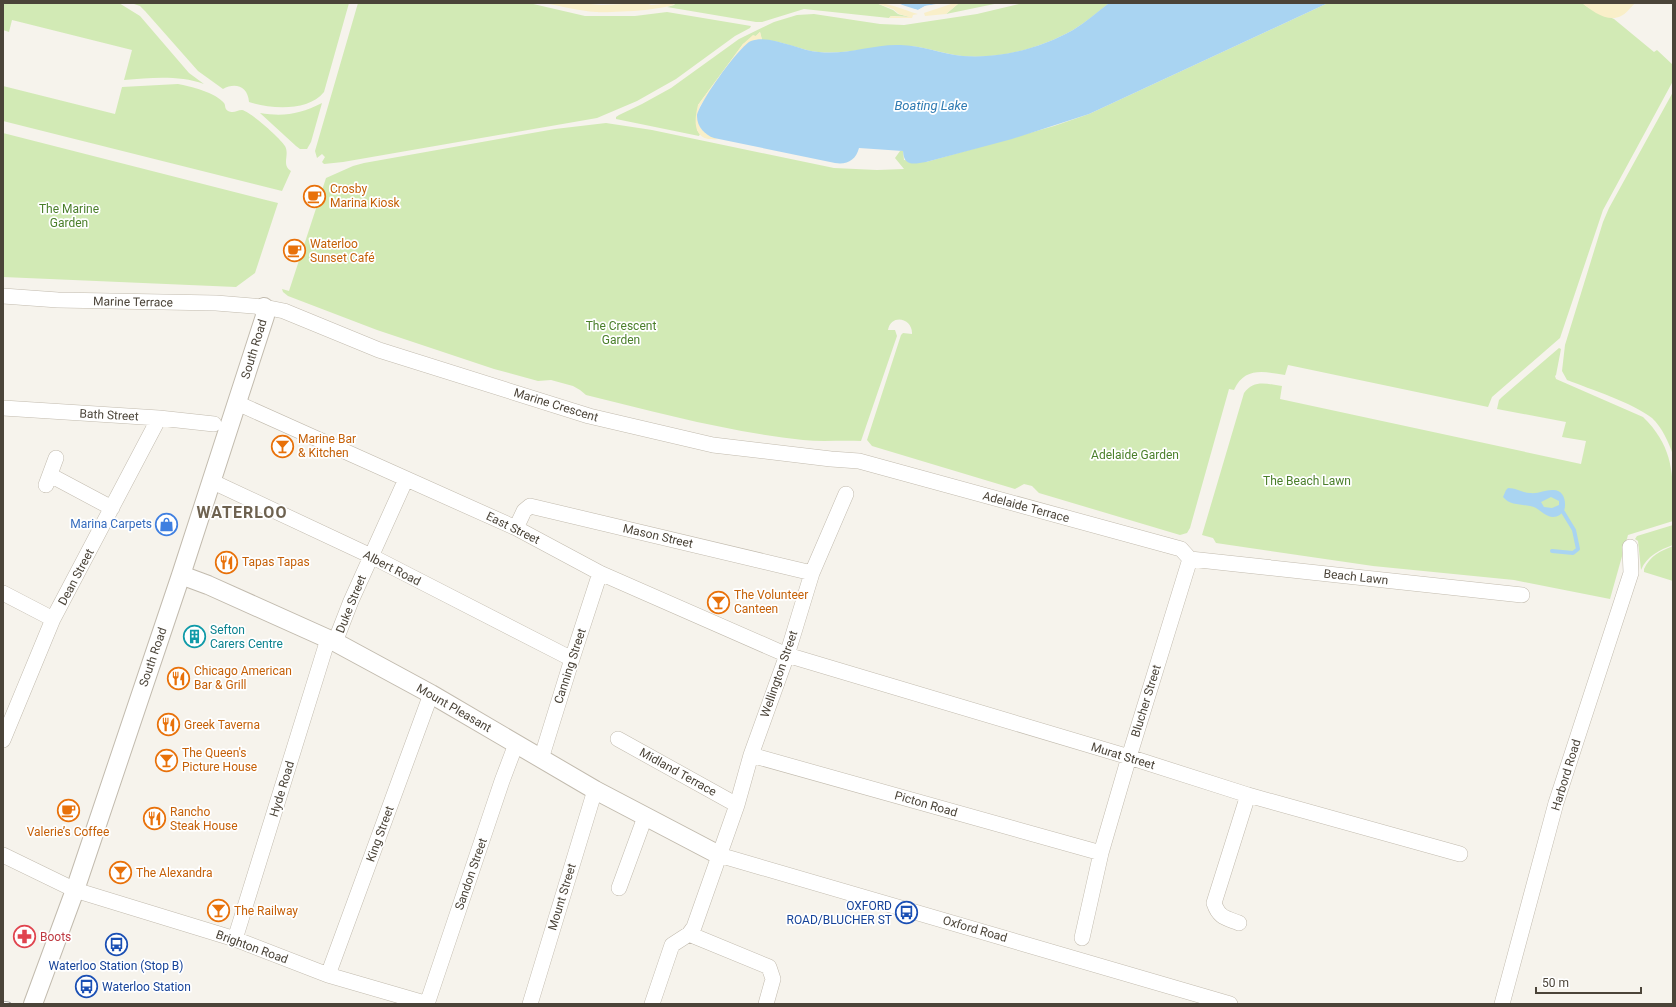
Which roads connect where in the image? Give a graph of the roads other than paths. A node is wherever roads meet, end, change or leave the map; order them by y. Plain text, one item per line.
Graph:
1 (3, 296) edge
2 (264, 307) junction
3 (237, 403) junction
4 (3, 408) edge
5 (159, 418) junction
6 (214, 424) dead end
7 (56, 458) dead end
8 (859, 461) joint
9 (406, 479) junction
10 (211, 481) junction
11 (846, 494) dead end
12 (112, 508) junction
13 (516, 528) junction
14 (1630, 547) dead end
15 (371, 556) junction
16 (1190, 559) junction
17 (600, 573) junction
18 (812, 573) junction
19 (181, 575) junction
20 (3, 593) edge
21 (1522, 595) dead end
22 (54, 619) junction
23 (332, 640) junction
24 (787, 655) junction
25 (572, 659) junction
26 (431, 694) junction
27 (7, 720) edge
28 (618, 739) dead end
29 (3, 740) edge
30 (516, 744) junction
31 (751, 755) junction
32 (1129, 757) junction
33 (542, 759) junction
34 (595, 790) junction
35 (1248, 795) junction
36 (737, 805) junction
37 (645, 818) junction
38 (1101, 853) junction
39 (1460, 854) dead end
40 (3, 855) edge
41 (719, 856) junction
42 (619, 888) dead end
43 (75, 890) junction
44 (1239, 923) dead end
45 (689, 934) junction
46 (1082, 938) dead end
47 (235, 939) junction
48 (328, 975) junction
49 (36, 996) edge
50 (428, 1004) edge
51 (530, 1004) edge
52 (652, 1004) edge
53 (766, 1004) edge
54 (1230, 1004) edge
55 (1502, 1004) edge

1 - 2 street, Marine Terrace
2 - 3 street, South Road
2 - 8 street, Marine Crescent
3 - 9 street, East Street
3 - 10 street, South Road
4 - 5 street, Bath Street
5 - 6 street, Bath Street
5 - 12 street, Dean Street
7 - 12 street
8 - 16 street, Adelaide Terrace
9 - 13 street, East Street
9 - 15 street, Duke Street
10 - 15 street, Albert Road
10 - 19 street, South Road
11 - 18 street, Wellington Street
12 - 22 street, Dean Street
13 - 17 street, East Street
13 - 18 street, Mason Street
14 - 55 street, Harbord Road
15 - 23 street, Duke Street
15 - 25 street, Albert Road
16 - 21 street, Beach Lawn
16 - 32 street, Blucher Street
17 - 24 street, East Street
17 - 25 street, Canning Street
18 - 24 street, Wellington Street
19 - 23 street, Mount Pleasant
19 - 43 street, South Road
20 - 22 street
22 - 27 street, Dean Street
23 - 26 street, Mount Pleasant
23 - 47 street, Hyde Road
24 - 31 street, Wellington Street
24 - 32 street, Murat Street
25 - 33 street, Canning Street
26 - 30 street, Mount Pleasant
26 - 48 street, King Street
27 - 29 street, Dean Street
28 - 36 street, Midland Terrace
30 - 33 street, Mount Pleasant
30 - 50 street, Sandon Street
31 - 36 street, Wellington Street
31 - 38 street, Picton Road
32 - 35 street, Murat Street
32 - 38 street, Blucher Street
33 - 34 street, Mount Pleasant
34 - 37 street, Mount Pleasant
34 - 51 street, Mount Street
35 - 39 street, Murat Street
35 - 44 street
36 - 41 street, Wellington Street
37 - 41 street, Mount Pleasant
37 - 42 street
38 - 46 street, Blucher Street
40 - 43 street, Brighton Road
41 - 45 street, Wellington Street
41 - 54 street, Oxford Road
43 - 47 street, Brighton Road
43 - 49 street, South Road
45 - 52 street
45 - 53 street
47 - 48 street, Brighton Road
48 - 50 street, Brighton Road

